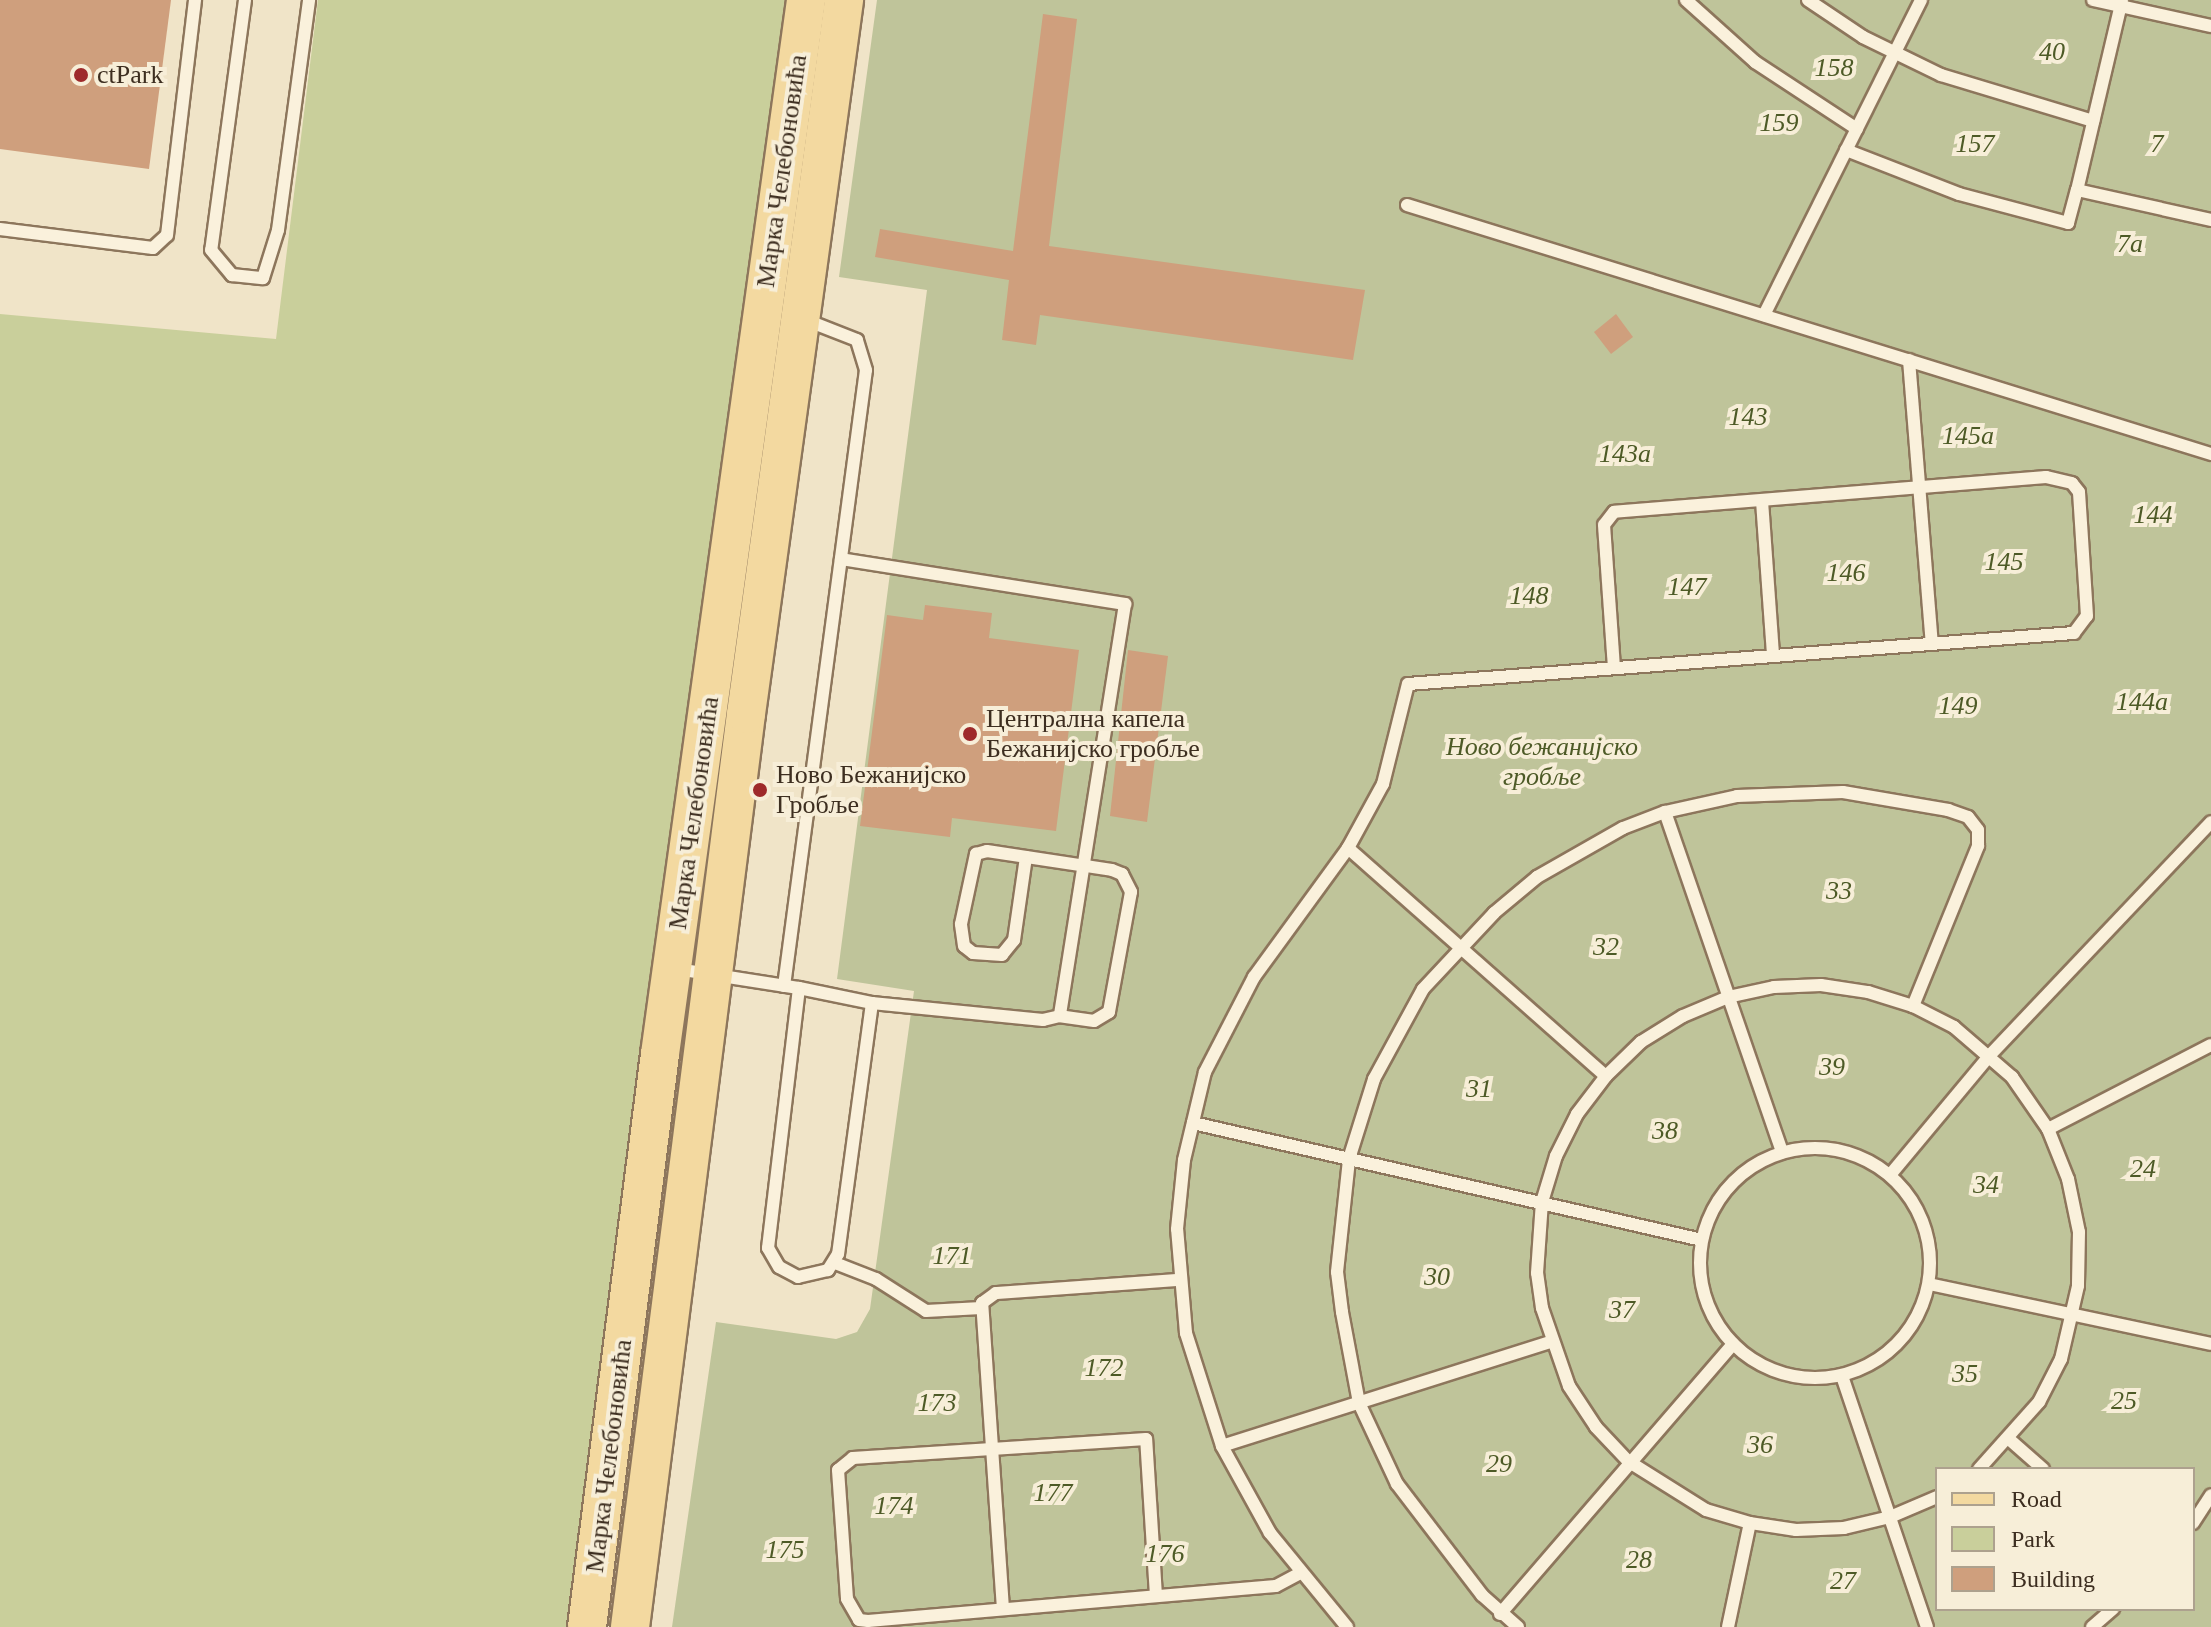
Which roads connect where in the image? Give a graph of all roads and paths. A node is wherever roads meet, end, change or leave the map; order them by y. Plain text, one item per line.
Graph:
1 (195, 0) edge
2 (245, 0) edge
3 (309, 0) edge
4 (806, 0) edge
5 (844, 0) edge
6 (1686, 0) edge
7 (1808, 0) edge
8 (1921, 0) edge
9 (2093, 0) edge
10 (2121, 4) edge
11 (2211, 26) edge
12 (1894, 54) junction
13 (2093, 121) junction
14 (1857, 129) junction
15 (1846, 150) junction
16 (2077, 190) junction
17 (1407, 205) dead end
18 (2211, 220) edge
19 (0, 229) edge
20 (1764, 315) junction
21 (782, 316) junction
22 (1909, 360) junction
23 (2211, 454) edge
24 (1920, 489) junction
25 (1762, 501) junction
26 (841, 559) junction
27 (1932, 643) junction
28 (1773, 654) junction
29 (1614, 668) junction
30 (1665, 812) junction
31 (2211, 822) edge
32 (1348, 848) junction
33 (1026, 857) junction
34 (1086, 866) junction
35 (1459, 947) junction
36 (673, 968) junction
37 (713, 974) junction
38 (784, 986) junction
39 (799, 988) junction
40 (1728, 997) junction
41 (872, 1003) junction
42 (1913, 1006) junction
43 (1060, 1016) junction
44 (2211, 1045) edge
45 (1990, 1055) junction
46 (1606, 1076) junction
47 (1193, 1123) junction
48 (2048, 1129) junction
49 (1782, 1152) junction
50 (1349, 1159) junction
51 (1890, 1175) junction
52 (1542, 1202) junction
53 (1702, 1240) junction
54 (835, 1263) junction
55 (1178, 1280) junction
56 (1929, 1284) junction
57 (981, 1308) junction
58 (2074, 1313) junction
59 (1550, 1342) junction
60 (1733, 1344) junction
61 (2211, 1344) edge
62 (1842, 1376) junction
63 (1359, 1403) junction
64 (2010, 1440) junction
65 (1222, 1446) junction
66 (992, 1449) junction
67 (1628, 1461) junction
68 (1981, 1467) edge
69 (2041, 1467) edge
70 (2211, 1495) edge
71 (1935, 1498) edge
72 (1890, 1517) junction
73 (2195, 1520) edge
74 (1750, 1523) junction
75 (1299, 1574) junction
76 (1156, 1596) junction
77 (1003, 1609) junction
78 (2111, 1611) edge
79 (1500, 1614) junction
80 (587, 1627) edge
81 (630, 1627) edge
82 (1347, 1627) edge
83 (1518, 1627) edge
84 (1728, 1627) edge
85 (1927, 1627) edge
86 (2092, 1627) edge

1 - 19 lane
2 - 3 lane
4 - 21 main road, Марка Челебоновића
5 - 21 main road, Марка Челебоновића
6 - 14 lane
7 - 12 lane
8 - 12 lane
9 - 10 lane
10 - 11 lane
10 - 13 lane
12 - 13 lane
12 - 14 lane
13 - 16 lane
14 - 15 lane
15 - 16 lane
15 - 20 lane
16 - 18 lane
17 - 20 lane
20 - 22 lane
21 - 26 lane
21 - 36 main road, Марка Челебоновића
21 - 37 main road, Марка Челебоновића
22 - 23 lane
22 - 24 lane
24 - 25 lane
24 - 27 lane
24 - 27 lane
25 - 28 lane
25 - 29 lane
26 - 34 lane
26 - 38 lane
27 - 28 lane
28 - 29 lane
29 - 32 lane
30 - 35 lane
30 - 40 lane
30 - 42 lane
31 - 45 lane
32 - 35 lane
32 - 47 lane
33 - 33 lane
33 - 34 lane
34 - 43 lane
34 - 43 lane
35 - 46 lane
35 - 50 lane
36 - 37 lane
36 - 80 main road, Марка Челебоновића
37 - 38 lane
37 - 81 main road, Марка Челебоновића
38 - 39 lane
39 - 41 lane
39 - 54 lane
40 - 42 lane
40 - 46 lane
40 - 49 lane
41 - 43 lane
41 - 54 lane
42 - 45 lane
44 - 48 lane
45 - 48 lane
45 - 51 lane
46 - 52 lane
47 - 50 lane
47 - 55 lane
48 - 58 lane
49 - 51 lane
49 - 53 lane
50 - 52 lane
50 - 63 lane
51 - 56 lane
52 - 53 lane
52 - 59 lane
53 - 60 lane
54 - 57 lane
55 - 57 lane
55 - 65 lane
56 - 58 lane
56 - 62 lane
57 - 66 lane
58 - 61 lane
58 - 64 lane
59 - 63 lane
59 - 67 lane
60 - 62 lane
60 - 67 lane
62 - 72 lane
63 - 65 lane
63 - 79 lane
64 - 68 lane
64 - 69 lane
65 - 75 lane
66 - 76 lane
66 - 77 lane
66 - 77 lane
67 - 74 lane
67 - 79 lane
70 - 73 lane
71 - 72 lane
72 - 74 lane
72 - 85 lane
74 - 84 lane
75 - 76 lane
75 - 82 lane
76 - 77 lane
78 - 86 lane
79 - 83 lane

